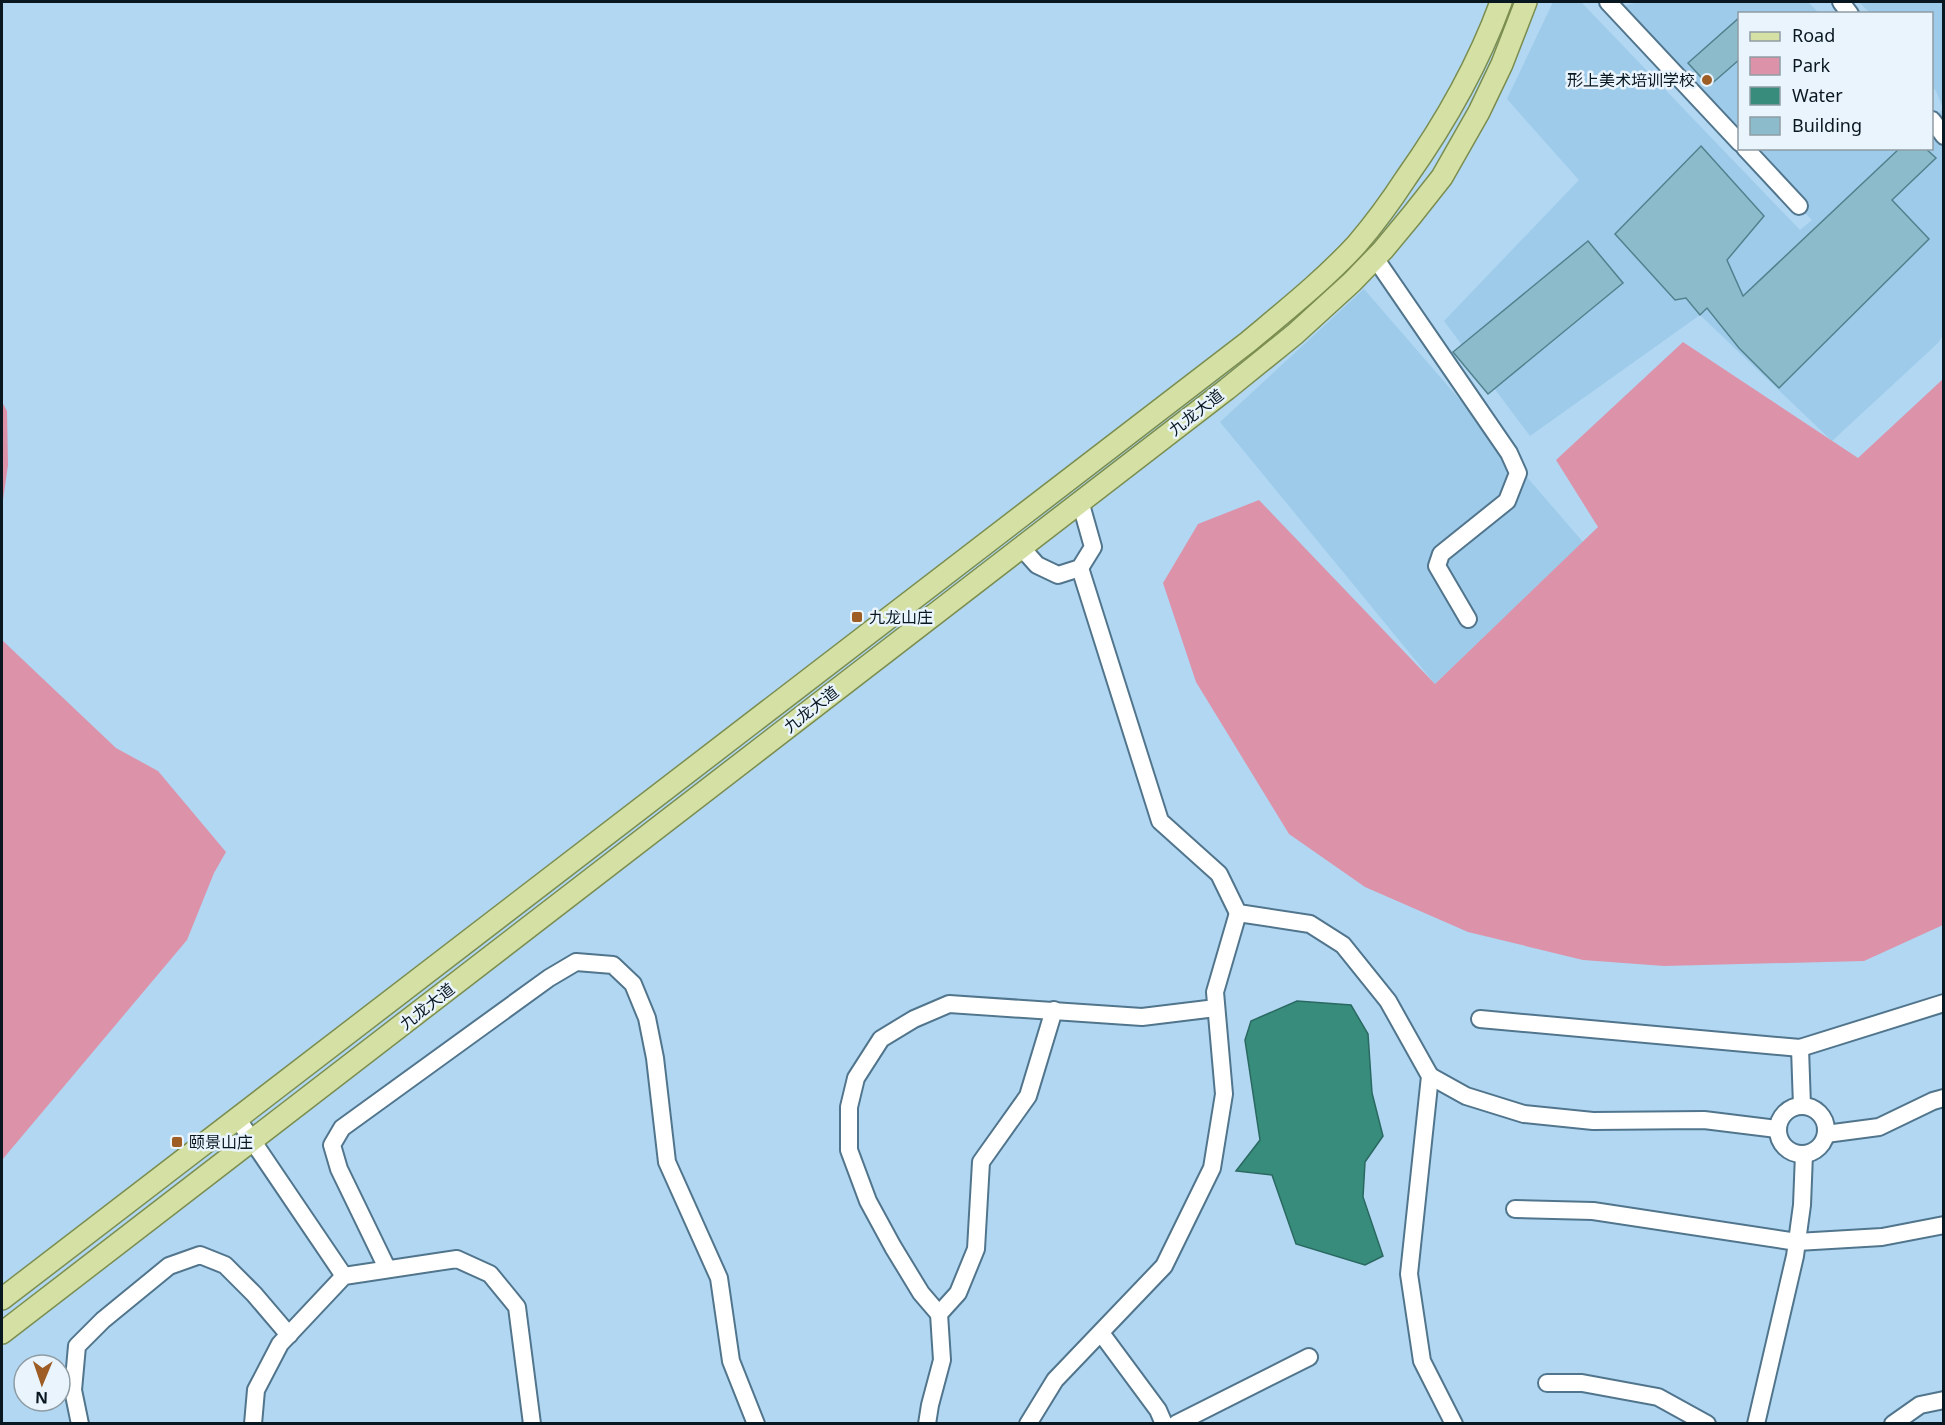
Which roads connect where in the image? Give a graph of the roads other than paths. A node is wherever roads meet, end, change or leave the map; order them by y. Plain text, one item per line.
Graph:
1 (1501, 2) edge
2 (1526, 2) edge
3 (1608, 2) edge
4 (1933, 121) edge
5 (1944, 136) edge
6 (1738, 141) edge
7 (1747, 150) edge
8 (1799, 206) dead end
9 (1375, 258) junction
10 (1080, 501) junction
11 (1030, 509) junction
12 (1046, 528) junction
13 (1021, 547) junction
14 (1080, 567) junction
15 (1468, 619) dead end
16 (1238, 914) junction
17 (1944, 1003) edge
18 (1216, 1008) junction
19 (1054, 1010) junction
20 (1480, 1019) dead end
21 (1800, 1048) junction
22 (1430, 1076) junction
23 (1944, 1098) edge
24 (1802, 1106) junction
25 (237, 1118) junction
26 (1777, 1129) junction
27 (1826, 1134) junction
28 (252, 1140) junction
29 (1804, 1154) junction
30 (1515, 1209) dead end
31 (1944, 1225) edge
32 (1797, 1242) junction
33 (387, 1268) junction
34 (344, 1276) junction
35 (2, 1299) edge
36 (939, 1314) junction
37 (2, 1333) edge
38 (1101, 1333) junction
39 (289, 1335) junction
40 (1309, 1357) dead end
41 (1547, 1383) dead end
42 (1944, 1400) edge
43 (80, 1424) edge
44 (253, 1424) edge
45 (532, 1424) edge
46 (756, 1424) edge
47 (927, 1424) edge
48 (1028, 1424) edge
49 (1164, 1424) edge
50 (1176, 1424) edge
51 (1454, 1424) edge
52 (1707, 1424) edge
53 (1756, 1424) edge
54 (1893, 1424) edge

1 - 11 main road, 九龙大道
2 - 9 main road, 九龙大道
3 - 6 street
4 - 5 street
7 - 8 street
9 - 10 main road, 九龙大道
9 - 15 street
10 - 12 main road, 九龙大道
10 - 14 street
11 - 12 main road
11 - 25 main road, 九龙大道
12 - 13 main road, 九龙大道
13 - 14 street
13 - 28 main road, 九龙大道
14 - 16 street
16 - 18 street
16 - 22 street
17 - 21 street
18 - 19 street
18 - 38 street
19 - 36 street
19 - 36 street
20 - 21 street
21 - 24 street
22 - 26 street
22 - 51 street
23 - 27 street
24 - 26 street
24 - 27 street
25 - 28 street
25 - 35 main road, 九龙大道
26 - 29 street
27 - 29 street
28 - 34 street
28 - 37 main road, 九龙大道
29 - 32 street
30 - 32 street
31 - 32 street
32 - 53 street
33 - 34 street
33 - 45 street
33 - 46 street
34 - 39 street
36 - 47 street
38 - 48 street
38 - 49 street
39 - 43 street
39 - 44 street
40 - 50 street
41 - 52 street
42 - 54 street

